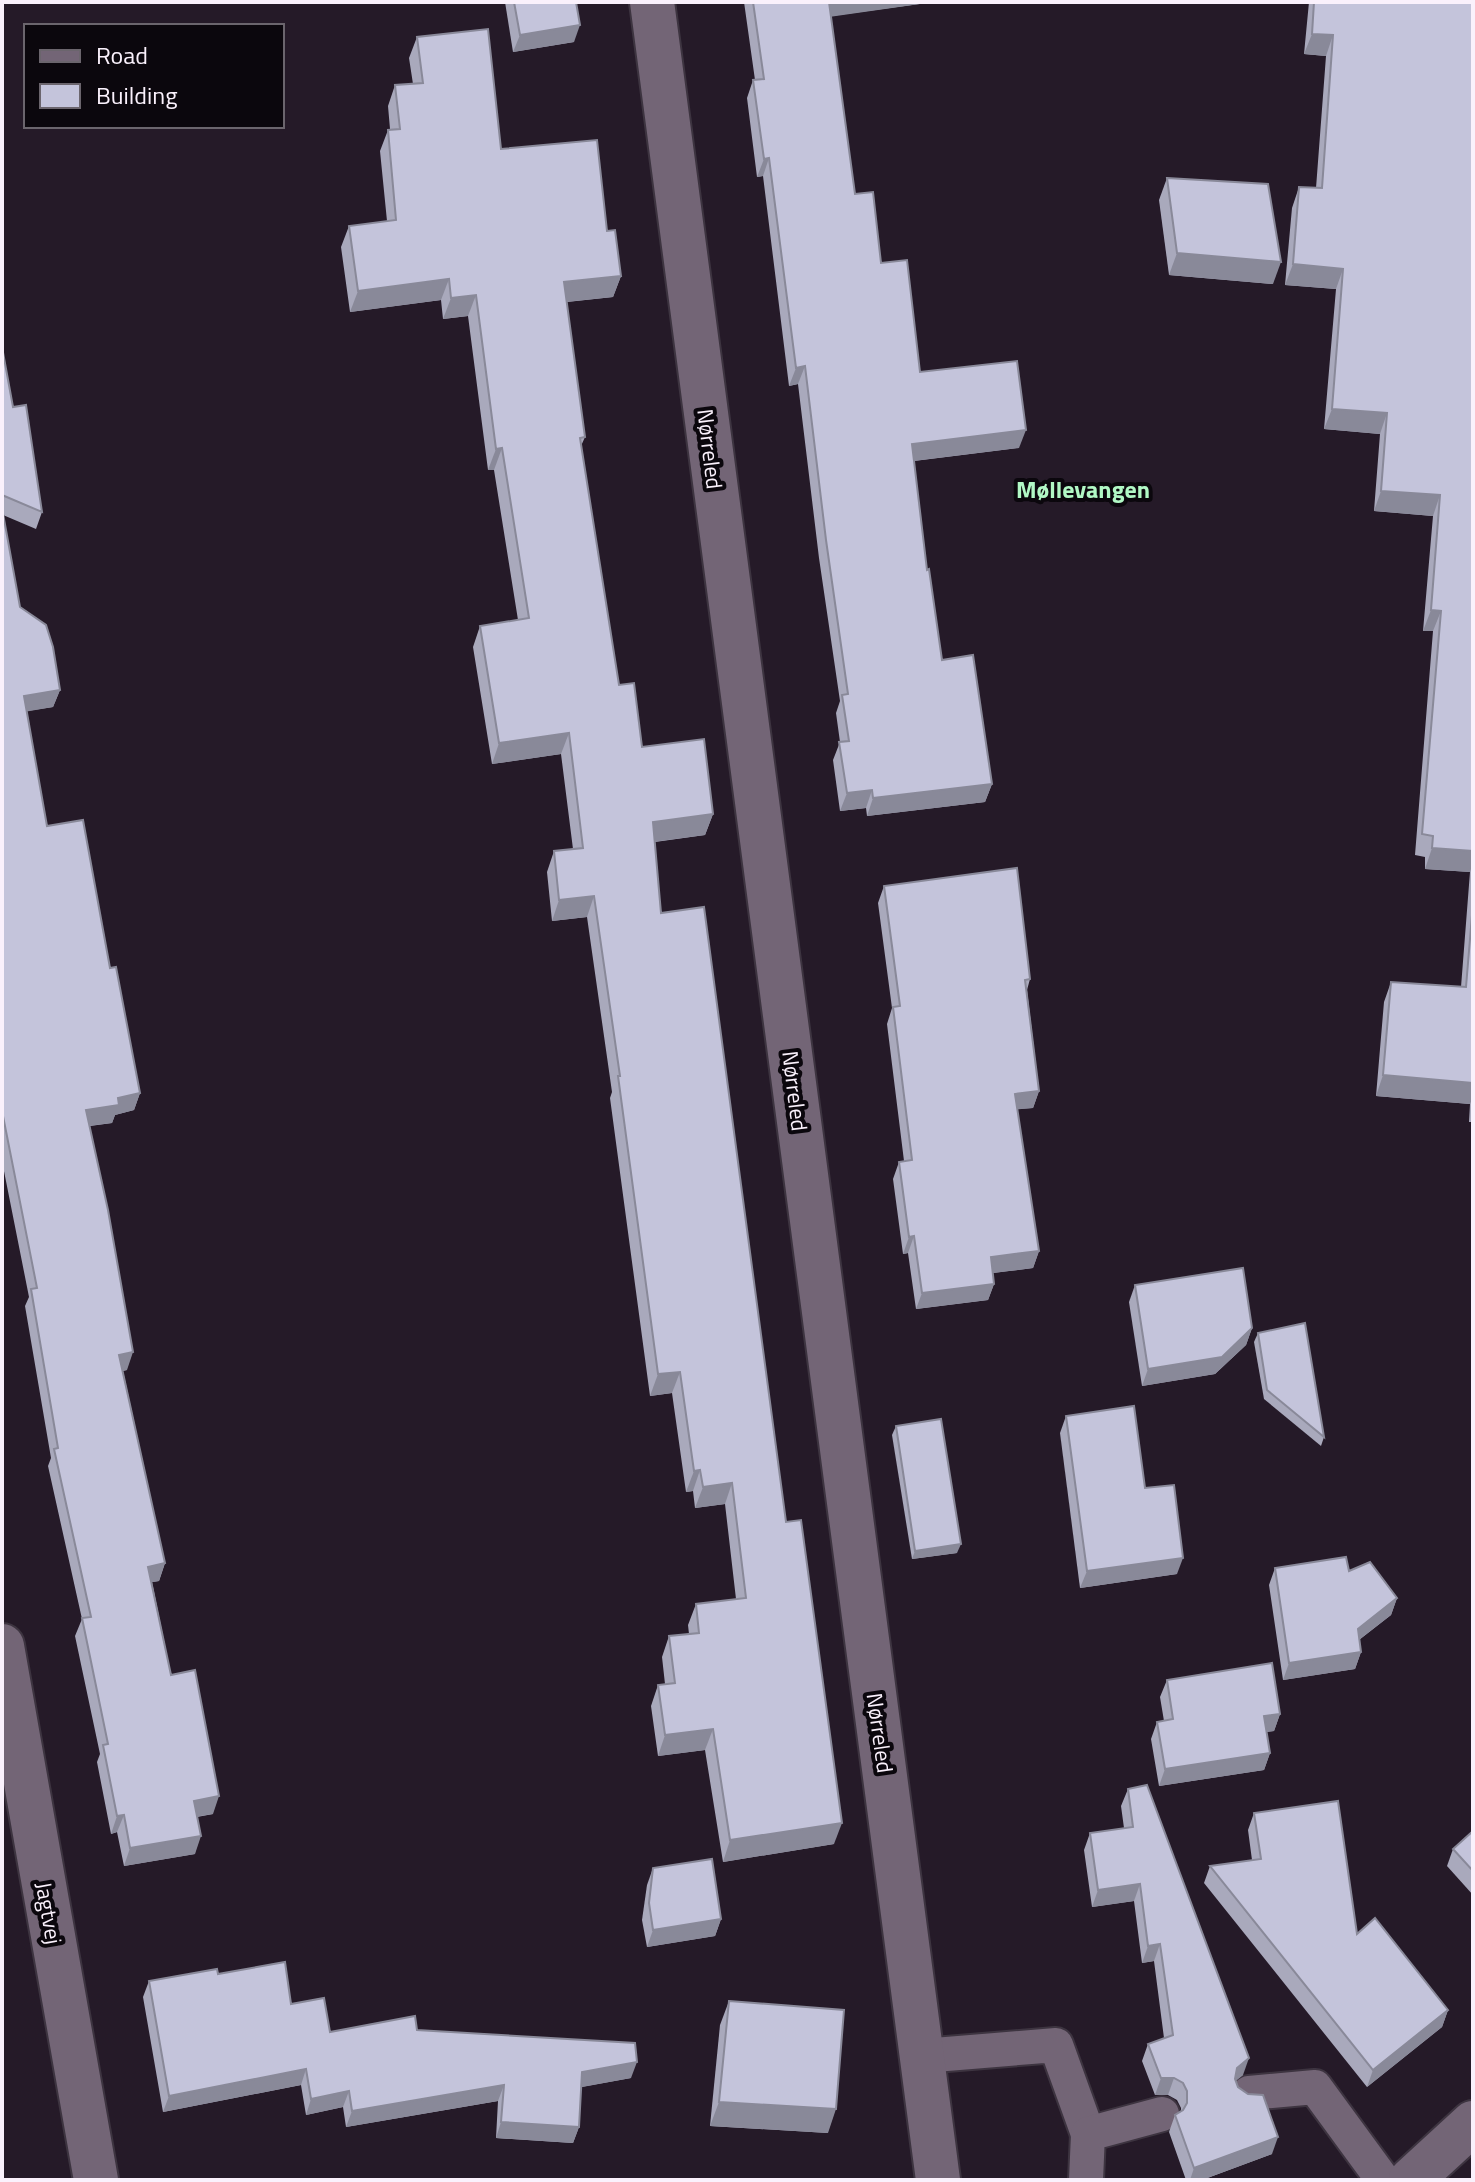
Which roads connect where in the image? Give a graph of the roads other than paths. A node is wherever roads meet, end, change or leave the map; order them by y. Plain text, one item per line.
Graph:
1 (652, 2) edge
2 (2, 1646) edge
3 (922, 2056) junction
4 (1249, 2093) edge
5 (1162, 2114) dead end
6 (1473, 2123) edge
7 (1088, 2134) junction
8 (96, 2180) edge
9 (938, 2180) edge
10 (1086, 2180) edge
11 (1383, 2180) edge
12 (1411, 2180) edge

1 - 3 street, Nørreled
2 - 8 street, Jagtvej
3 - 7 lane
3 - 9 street, Nørreled
4 - 11 lane
5 - 7 lane
6 - 12 street
7 - 10 lane

